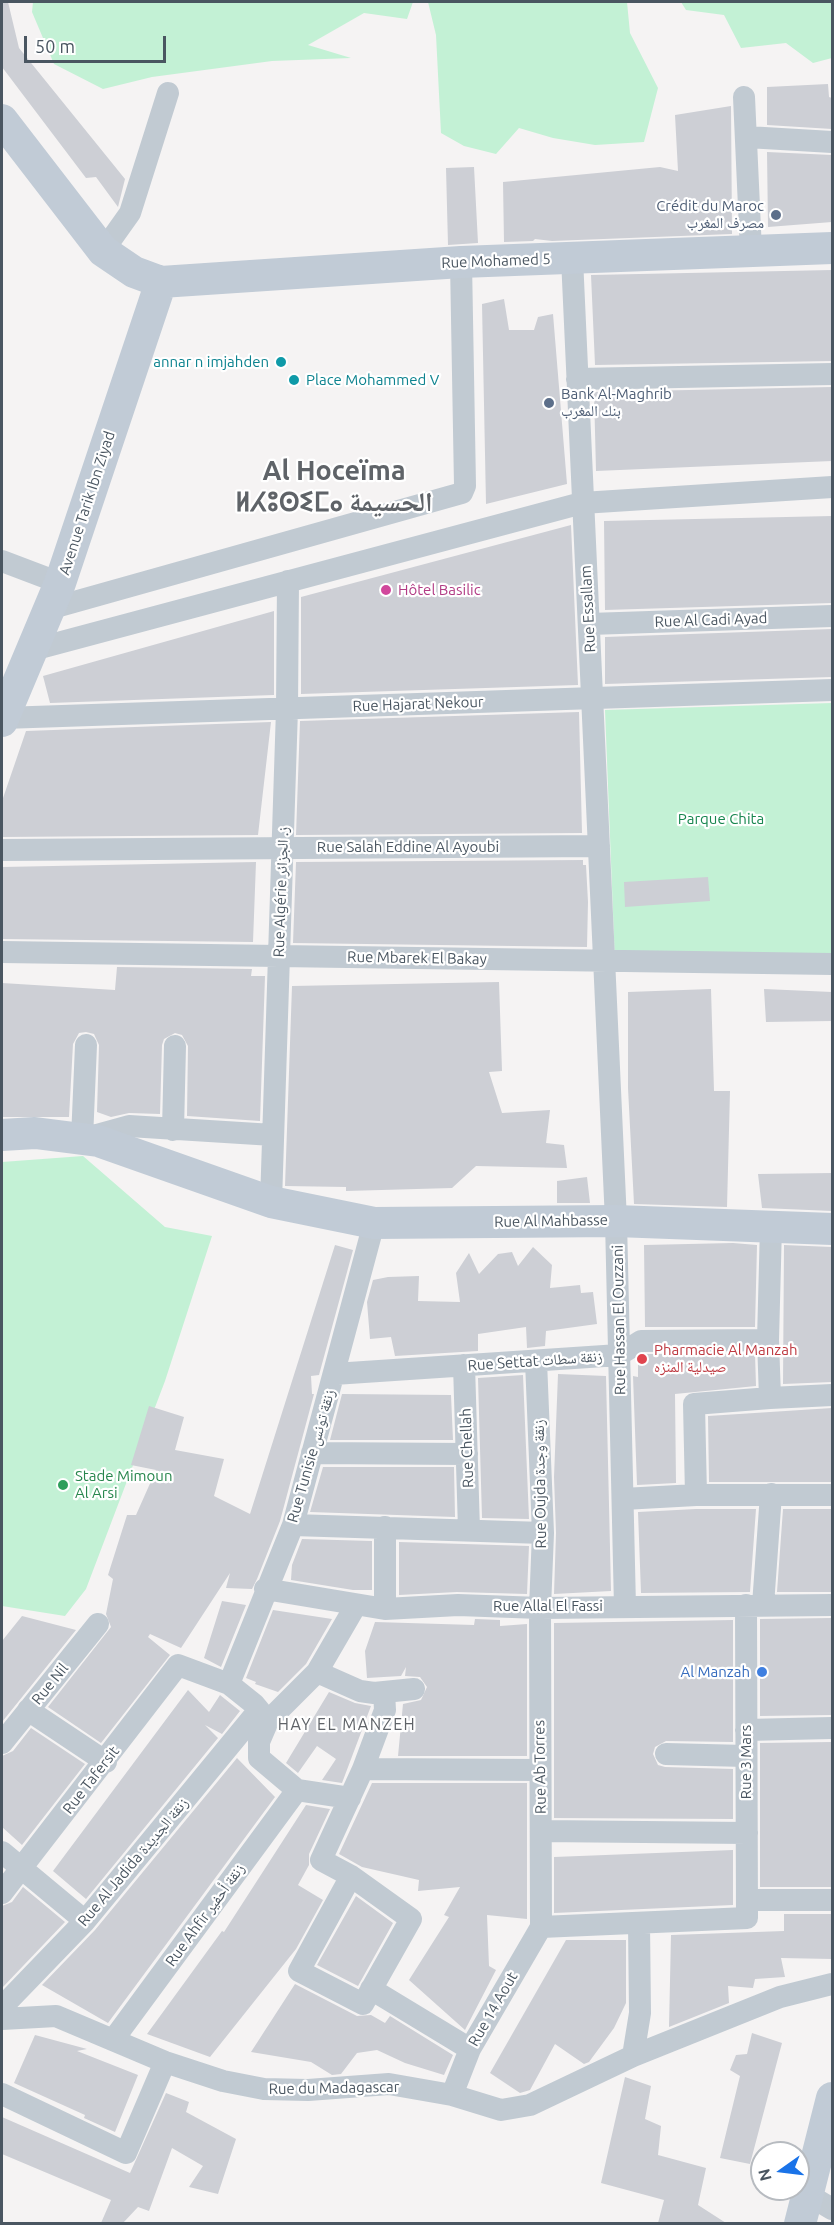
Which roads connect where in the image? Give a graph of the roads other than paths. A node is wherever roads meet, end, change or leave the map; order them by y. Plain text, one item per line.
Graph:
1 (168, 93) dead end
2 (744, 97) dead end
3 (2, 120) edge
4 (747, 137) junction
5 (832, 142) edge
6 (832, 248) edge
7 (103, 251) junction
8 (751, 251) junction
9 (572, 258) junction
10 (461, 262) junction
11 (161, 282) junction
12 (832, 374) edge
13 (578, 379) junction
14 (832, 487) edge
15 (582, 503) junction
16 (2, 561) edge
17 (288, 581) junction
18 (55, 596) junction
19 (832, 616) edge
20 (589, 624) junction
21 (32, 650) junction
22 (832, 690) edge
23 (592, 698) junction
24 (287, 709) junction
25 (2, 720) edge
26 (599, 846) junction
27 (282, 848) junction
28 (2, 850) edge
29 (2, 952) edge
30 (279, 956) junction
31 (604, 961) junction
32 (832, 964) edge
33 (87, 1045) dead end
34 (175, 1046) dead end
35 (173, 1130) junction
36 (2, 1135) edge
37 (273, 1135) junction
38 (82, 1139) junction
39 (271, 1202) junction
40 (616, 1221) junction
41 (374, 1223) junction
42 (771, 1226) junction
43 (832, 1229) edge
44 (768, 1340) junction
45 (619, 1355) junction
46 (536, 1361) junction
47 (465, 1365) junction
48 (334, 1374) junction
49 (832, 1395) edge
50 (770, 1398) junction
51 (312, 1453) junction
52 (467, 1454) junction
53 (771, 1494) junction
54 (696, 1495) junction
55 (832, 1495) edge
56 (623, 1500) junction
57 (293, 1525) junction
58 (385, 1527) junction
59 (469, 1530) junction
60 (543, 1533) junction
61 (266, 1589) junction
62 (356, 1605) junction
63 (754, 1605) junction
64 (832, 1605) edge
65 (625, 1607) junction
66 (540, 1608) junction
67 (385, 1609) junction
68 (98, 1624) dead end
69 (317, 1672) junction
70 (230, 1684) junction
71 (414, 1689) dead end
72 (384, 1692) junction
73 (28, 1710) junction
74 (263, 1716) junction
75 (832, 1728) edge
76 (746, 1730) junction
77 (2, 1743) edge
78 (666, 1754) dead end
79 (746, 1756) junction
80 (106, 1762) junction
81 (363, 1769) junction
82 (539, 1770) junction
83 (297, 1790) junction
84 (350, 1798) junction
85 (541, 1831) junction
86 (747, 1833) junction
87 (2, 1852) edge
88 (21, 1869) junction
89 (351, 1876) junction
90 (2, 1893) edge
91 (832, 1900) edge
92 (747, 1909) junction
93 (85, 1921) junction
94 (639, 1924) junction
95 (541, 1927) junction
96 (832, 1984) edge
97 (371, 1989) junction
98 (2, 2007) edge
99 (2, 2019) edge
100 (113, 2040) junction
101 (470, 2049) junction
102 (633, 2056) junction
103 (165, 2062) junction
104 (2, 2094) edge
105 (452, 2095) junction
106 (832, 2098) edge
107 (827, 2138) edge
108 (813, 2209) edge

1 - 7 street
2 - 4 street
3 - 7 street
4 - 5 street
4 - 8 street
6 - 8 street, Rue Mohamed 5
7 - 11 street
8 - 9 street, Rue Mohamed 5
9 - 10 street, Rue Mohamed 5
9 - 13 street, Rue Essallam
10 - 11 street, Rue Mohamed 5
10 - 18 street
11 - 18 street, Avenue Tarik Ibn Ziyad
12 - 13 street
13 - 15 street, Rue Essallam
14 - 15 street
15 - 17 street
15 - 20 street, Rue Essallam
16 - 18 street
17 - 21 street
17 - 24 street, Rue Algérie ز. الجزائر
18 - 21 street, Avenue Tarik Ibn Ziyad
19 - 20 street, Rue Al Cadi Ayad
20 - 23 street, Rue Essallam
21 - 25 street, Avenue Tarik Ibn Ziyad
22 - 23 street, Rue Hajarat Nekour
23 - 24 street, Rue Hajarat Nekour
23 - 26 street, Rue Essallam
24 - 25 street, Rue Hajarat Nekour
24 - 27 street, Rue Algérie ز. الجزائر
26 - 27 street, Rue Salah Eddine Al Ayoubi
26 - 31 street, Rue Essallam
27 - 28 street, Rue Salah Eddine Al Ayoubi
27 - 30 street, Rue Algérie ز. الجزائر
29 - 30 street, Rue Mbarek El Bakay
30 - 31 street, Rue Mbarek El Bakay
30 - 37 street, Rue Algérie ز. الجزائر
31 - 32 street, Rue Mbarek El Bakay
31 - 40 street, Rue Hassan El Ouzzani
33 - 38 street
34 - 35 street
35 - 37 street
35 - 38 street
36 - 38 street, Rue Al Mahbasse
37 - 39 street, Rue Algérie ز. الجزائر
38 - 39 street, Rue Al Mahbasse
39 - 41 street, Rue Al Mahbasse
40 - 41 street, Rue Al Mahbasse
40 - 42 street, Rue Al Mahbasse
40 - 45 street, Rue Hassan El Ouzzani
41 - 48 street, Rue Tunisie زنقة تونس
42 - 43 street, Rue Al Mahbasse
42 - 44 street
44 - 45 street, Rue Settat زنقة سطات
44 - 50 street
45 - 46 street, Rue Settat زنقة سطات
45 - 56 street, Rue Hassan El Ouzzani
46 - 47 street, Rue Settat زنقة سطات
46 - 60 street, Rue Oujda زنقة وجدة
47 - 48 street, Rue Settat زنقة سطات
47 - 52 street, Rue Chellah
48 - 51 street, Rue Tunisie زنقة تونس
49 - 50 street
50 - 54 street
51 - 52 street
51 - 57 street, Rue Tunisie زنقة تونس
52 - 59 street, Rue Chellah
53 - 54 street
53 - 55 street
53 - 63 street, Rue 3 Mars
54 - 56 street
56 - 65 street, Rue Hassan El Ouzzani
57 - 58 street
57 - 61 street, Rue Tunisie زنقة تونس
58 - 59 street
58 - 67 street
59 - 60 street
60 - 66 street, Rue Oujda زنقة وجدة
61 - 62 street, Rue Allal El Fassi
61 - 70 street, Rue Tunisie زنقة تونس
62 - 67 street, Rue Allal El Fassi
62 - 69 street
63 - 64 street, Rue Allal El Fassi
63 - 65 street, Rue Allal El Fassi
63 - 76 street, Rue 3 Mars
65 - 66 street, Rue Allal El Fassi
66 - 67 street, Rue Allal El Fassi
66 - 82 street, Rue Ab Torres
68 - 73 street, Rue Nil
69 - 72 street
69 - 74 street
70 - 74 street
70 - 80 street, Rue Tafersit
71 - 72 street
72 - 81 street
73 - 77 street, Rue Nil
73 - 80 street
74 - 83 street
74 - 93 street, Rue Al Jadida زنقة الجديدة
75 - 76 street
76 - 79 street, Rue 3 Mars
78 - 79 street
79 - 86 street, Rue 3 Mars
80 - 88 street, Rue Tafersit
81 - 82 street
81 - 84 street
82 - 85 street, Rue Ab Torres
83 - 84 street
83 - 100 street, Rue Ahfir زنقة أحفير
84 - 89 street
85 - 86 street
85 - 95 street, Rue Ab Torres
86 - 92 street, Rue 3 Mars
87 - 88 street
88 - 90 street, Rue Tafersit
88 - 93 street
89 - 97 street
89 - 97 street
91 - 92 street
92 - 94 street
93 - 98 street, Rue Al Jadida زنقة الجديدة
94 - 95 street
94 - 102 street
95 - 101 street, Rue 14 Aout
96 - 102 street, Rue du Madagascar
97 - 101 street
99 - 100 street, Rue du Madagascar
100 - 103 street, Rue du Madagascar
101 - 105 street, Rue 14 Aout
102 - 105 street, Rue du Madagascar
103 - 104 street
103 - 105 street, Rue du Madagascar
106 - 107 street
107 - 108 street

